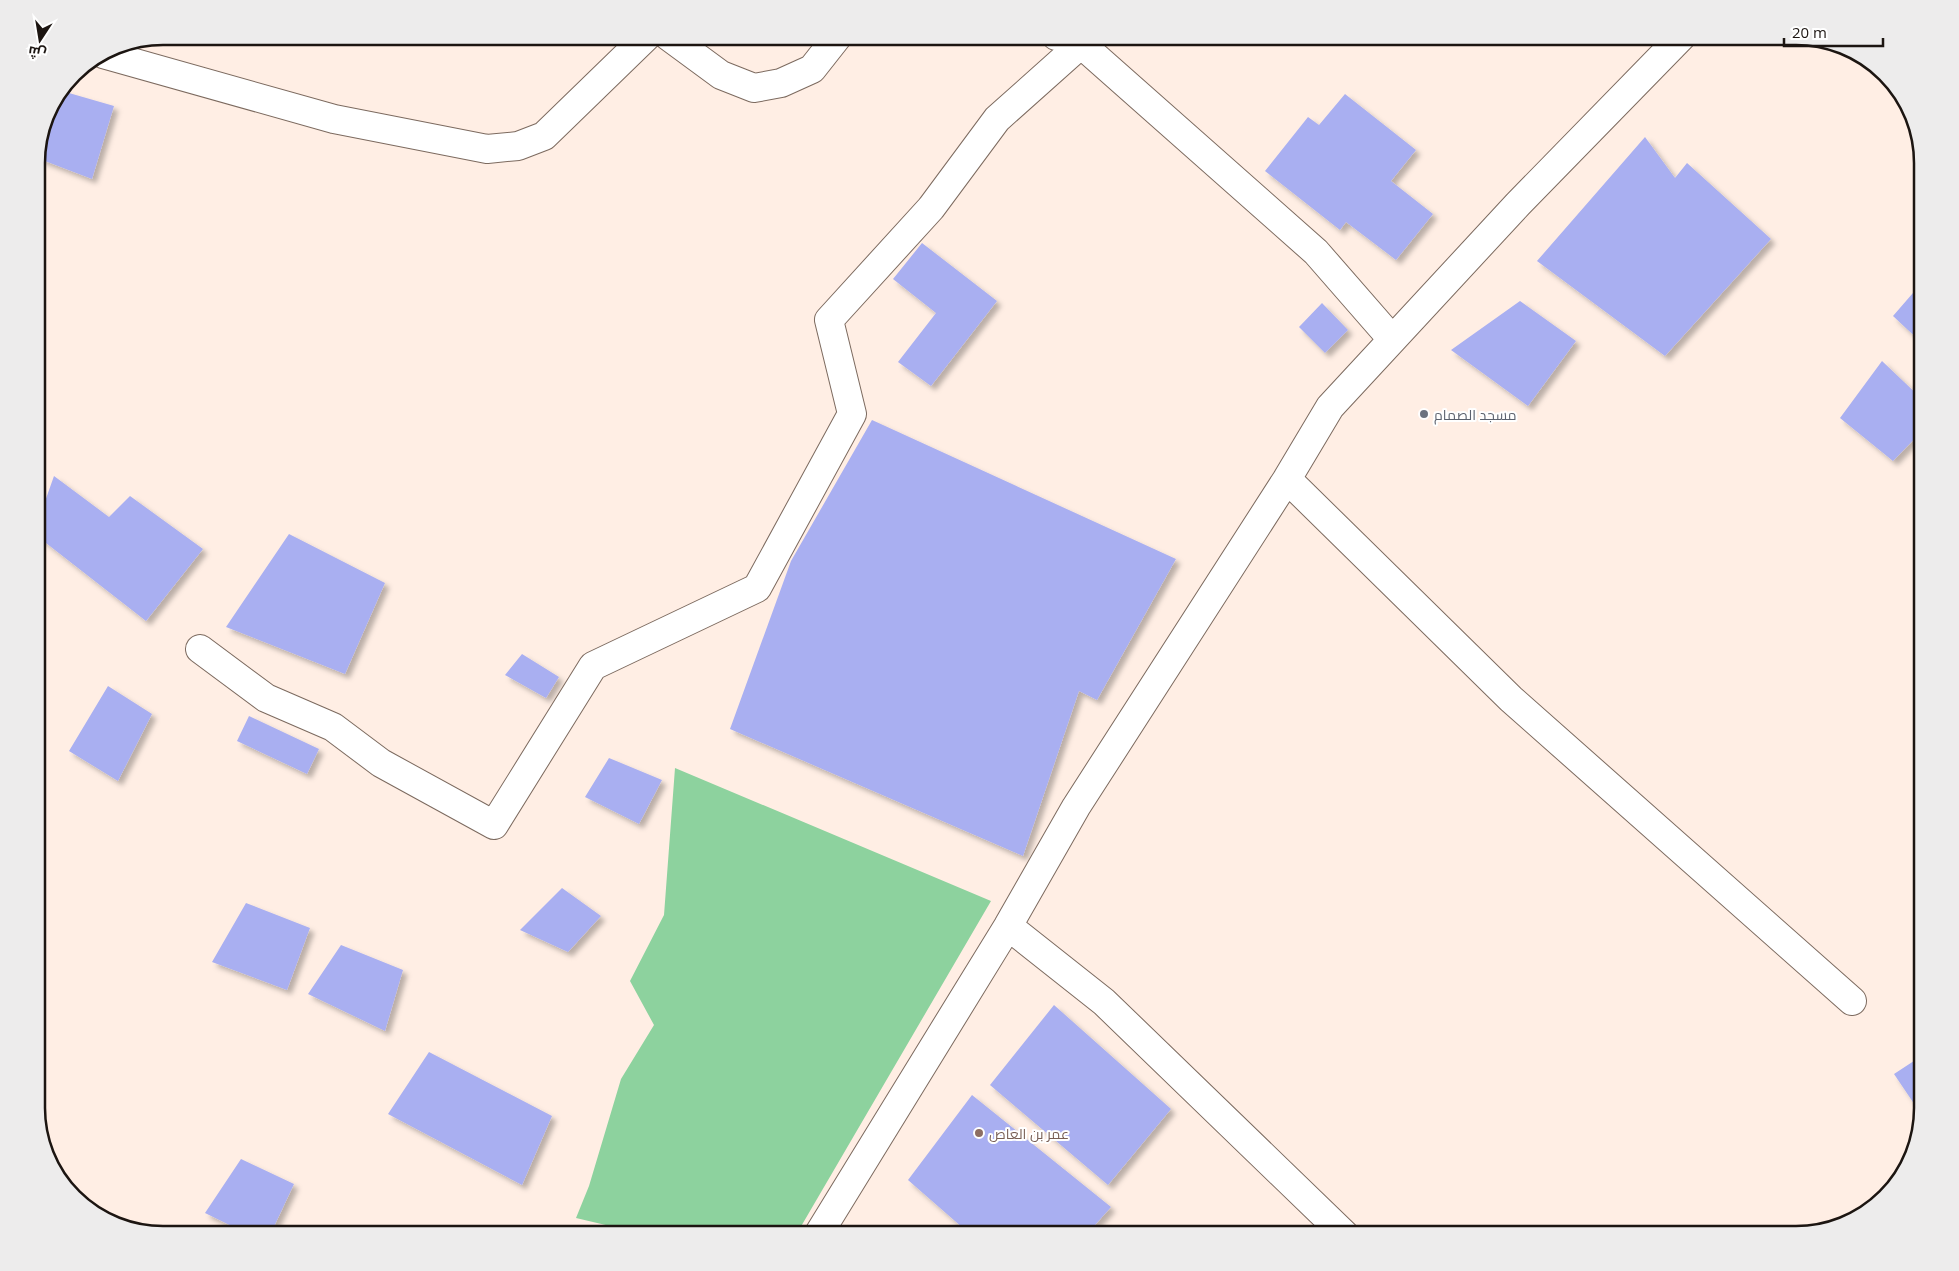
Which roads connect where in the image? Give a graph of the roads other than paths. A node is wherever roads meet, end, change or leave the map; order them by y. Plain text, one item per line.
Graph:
1 (638, 45) edge
2 (680, 45) edge
3 (831, 45) edge
4 (1064, 45) edge
5 (1075, 45) edge
6 (1673, 45) edge
7 (112, 57) edge
8 (1392, 338) junction
9 (1287, 479) junction
10 (200, 649) dead end
11 (1008, 926) junction
12 (1852, 1001) dead end
13 (824, 1226) edge
14 (1336, 1226) edge

1 - 7 street
2 - 3 street
4 - 10 street
5 - 8 street
6 - 8 street
8 - 9 street
9 - 11 street
9 - 12 street
11 - 13 street
11 - 14 street

